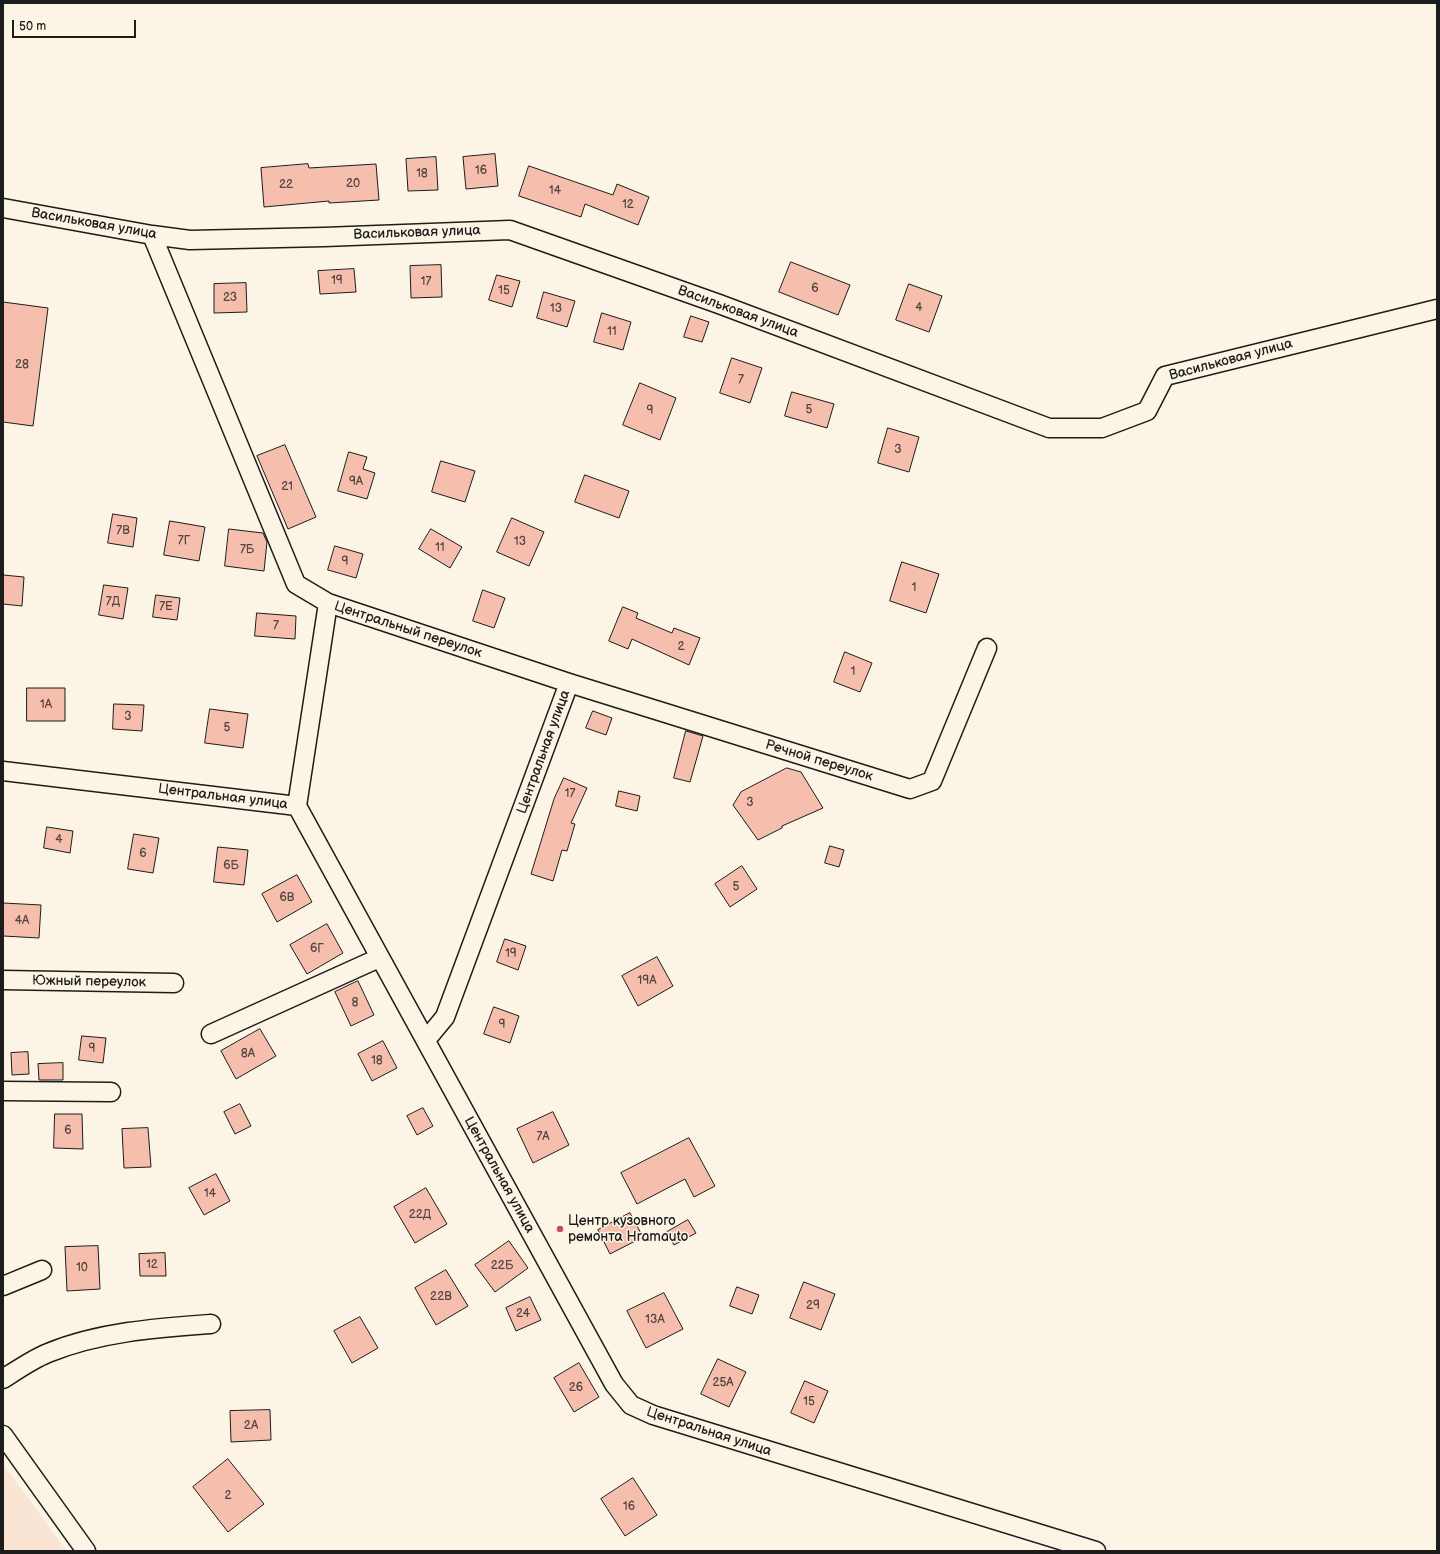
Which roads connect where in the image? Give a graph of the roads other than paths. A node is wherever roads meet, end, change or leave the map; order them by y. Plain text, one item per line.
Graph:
1 (3, 208) edge
2 (152, 235) junction
3 (1437, 308) edge
4 (328, 603) junction
5 (987, 648) dead end
6 (569, 683) junction
7 (3, 771) edge
8 (298, 806) junction
9 (379, 958) junction
10 (3, 980) edge
11 (174, 983) dead end
12 (211, 1034) dead end
13 (426, 1040) junction
14 (3, 1091) edge
15 (111, 1092) dead end
16 (42, 1270) dead end
17 (3, 1286) edge
18 (211, 1324) dead end
19 (3, 1379) edge
20 (3, 1435) edge
21 (86, 1551) edge
22 (1096, 1551) edge

1 - 2 street, Васильковая улица
2 - 3 street, Васильковая улица
2 - 4 street
4 - 6 street, Центральный переулок
4 - 8 street, Центральный переулок
5 - 6 street, Речной переулок
6 - 13 street, Центральная улица
7 - 8 street, Центральная улица
8 - 9 street, Центральная улица
9 - 12 street
9 - 13 street, Центральная улица
10 - 11 street, Южный переулок
13 - 22 street, Центральная улица
14 - 15 street
16 - 17 street
18 - 19 street
20 - 21 street

